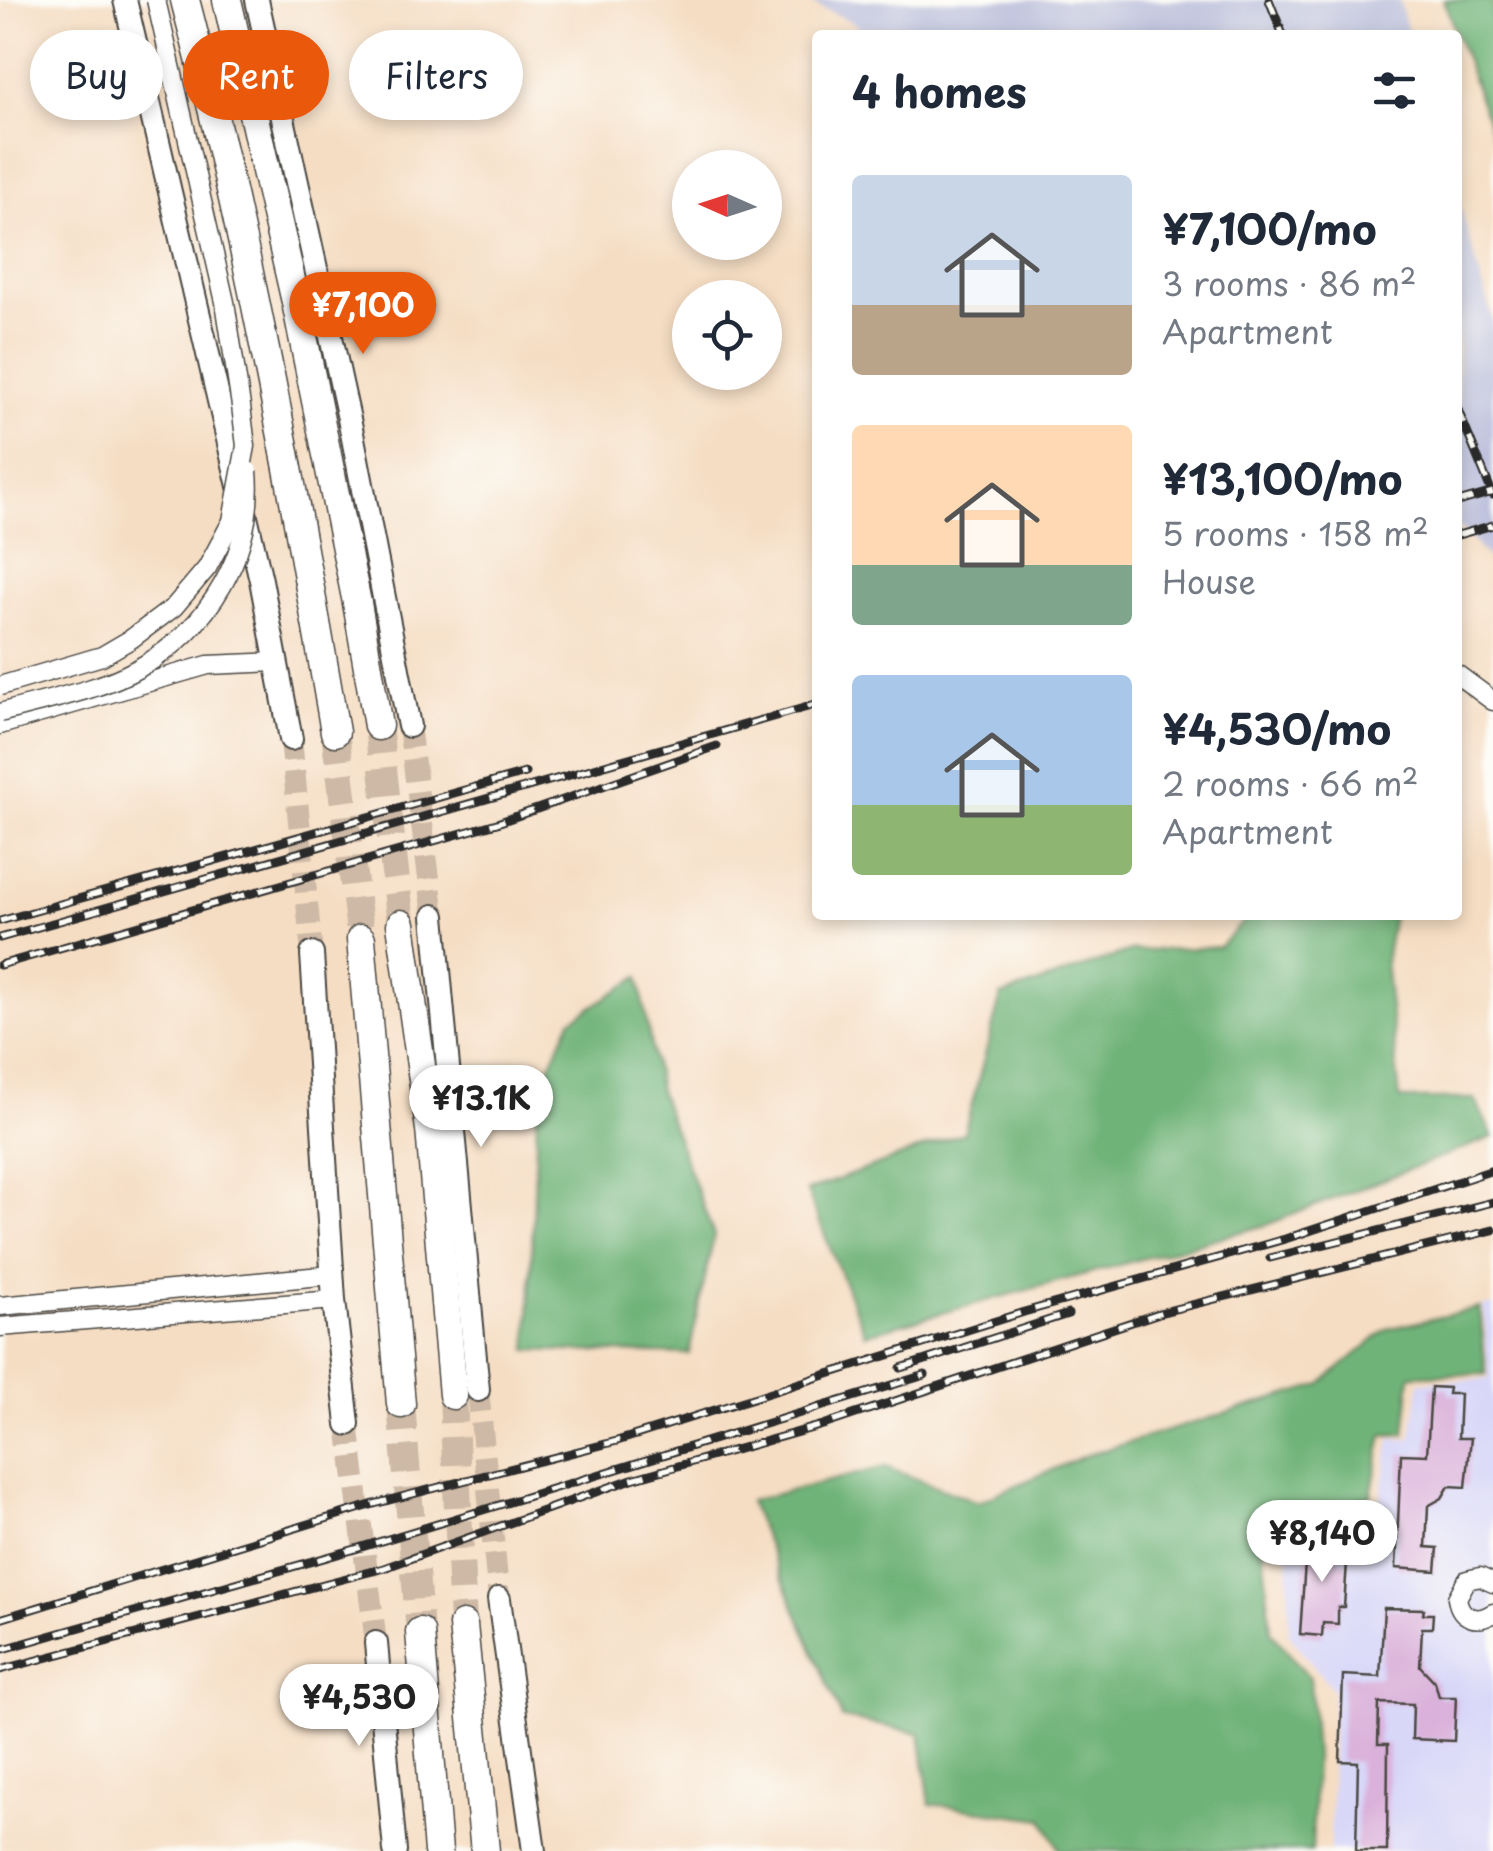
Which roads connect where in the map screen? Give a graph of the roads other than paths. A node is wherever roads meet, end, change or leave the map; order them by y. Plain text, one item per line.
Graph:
1 (125, 0) edge
2 (156, 0) edge
3 (186, 0) edge
4 (227, 0) edge
5 (256, 0) edge
6 (246, 446) junction
7 (278, 662) junction
8 (1462, 678) edge
9 (0, 686) edge
10 (1493, 700) edge
11 (0, 712) edge
12 (0, 725) edge
13 (378, 726) tunnel mouth
14 (409, 726) tunnel mouth
15 (335, 732) tunnel mouth
16 (291, 739) tunnel mouth
17 (434, 916) tunnel mouth
18 (401, 924) tunnel mouth
19 (361, 939) tunnel mouth
20 (312, 954) tunnel mouth
21 (332, 1275) junction
22 (334, 1300) junction
23 (0, 1306) edge
24 (0, 1327) edge
25 (465, 1392) joint
26 (401, 1404) tunnel mouth
27 (348, 1424) tunnel mouth
28 (1493, 1583) edge
29 (499, 1599) tunnel mouth
30 (1493, 1613) edge
31 (463, 1624) tunnel mouth
32 (420, 1632) tunnel mouth
33 (376, 1643) tunnel mouth
34 (428, 1723) junction
35 (396, 1851) edge
36 (431, 1851) edge
37 (438, 1851) edge
38 (484, 1851) edge
39 (534, 1851) edge

1 - 7 main road
2 - 6 lane, bridge
3 - 15 highway
4 - 13 highway
5 - 14 main road
6 - 9 lane, bridge
6 - 11 lane, bridge
7 - 12 lane
7 - 16 main road
8 - 10 lane
17 - 25 main road
18 - 25 highway
19 - 26 highway
20 - 21 main road
21 - 22 main road
21 - 23 lane
22 - 24 lane
22 - 27 main road
28 - 30 lane
29 - 39 main road
31 - 38 highway
32 - 34 highway
33 - 35 main road
34 - 36 main road
34 - 37 highway

